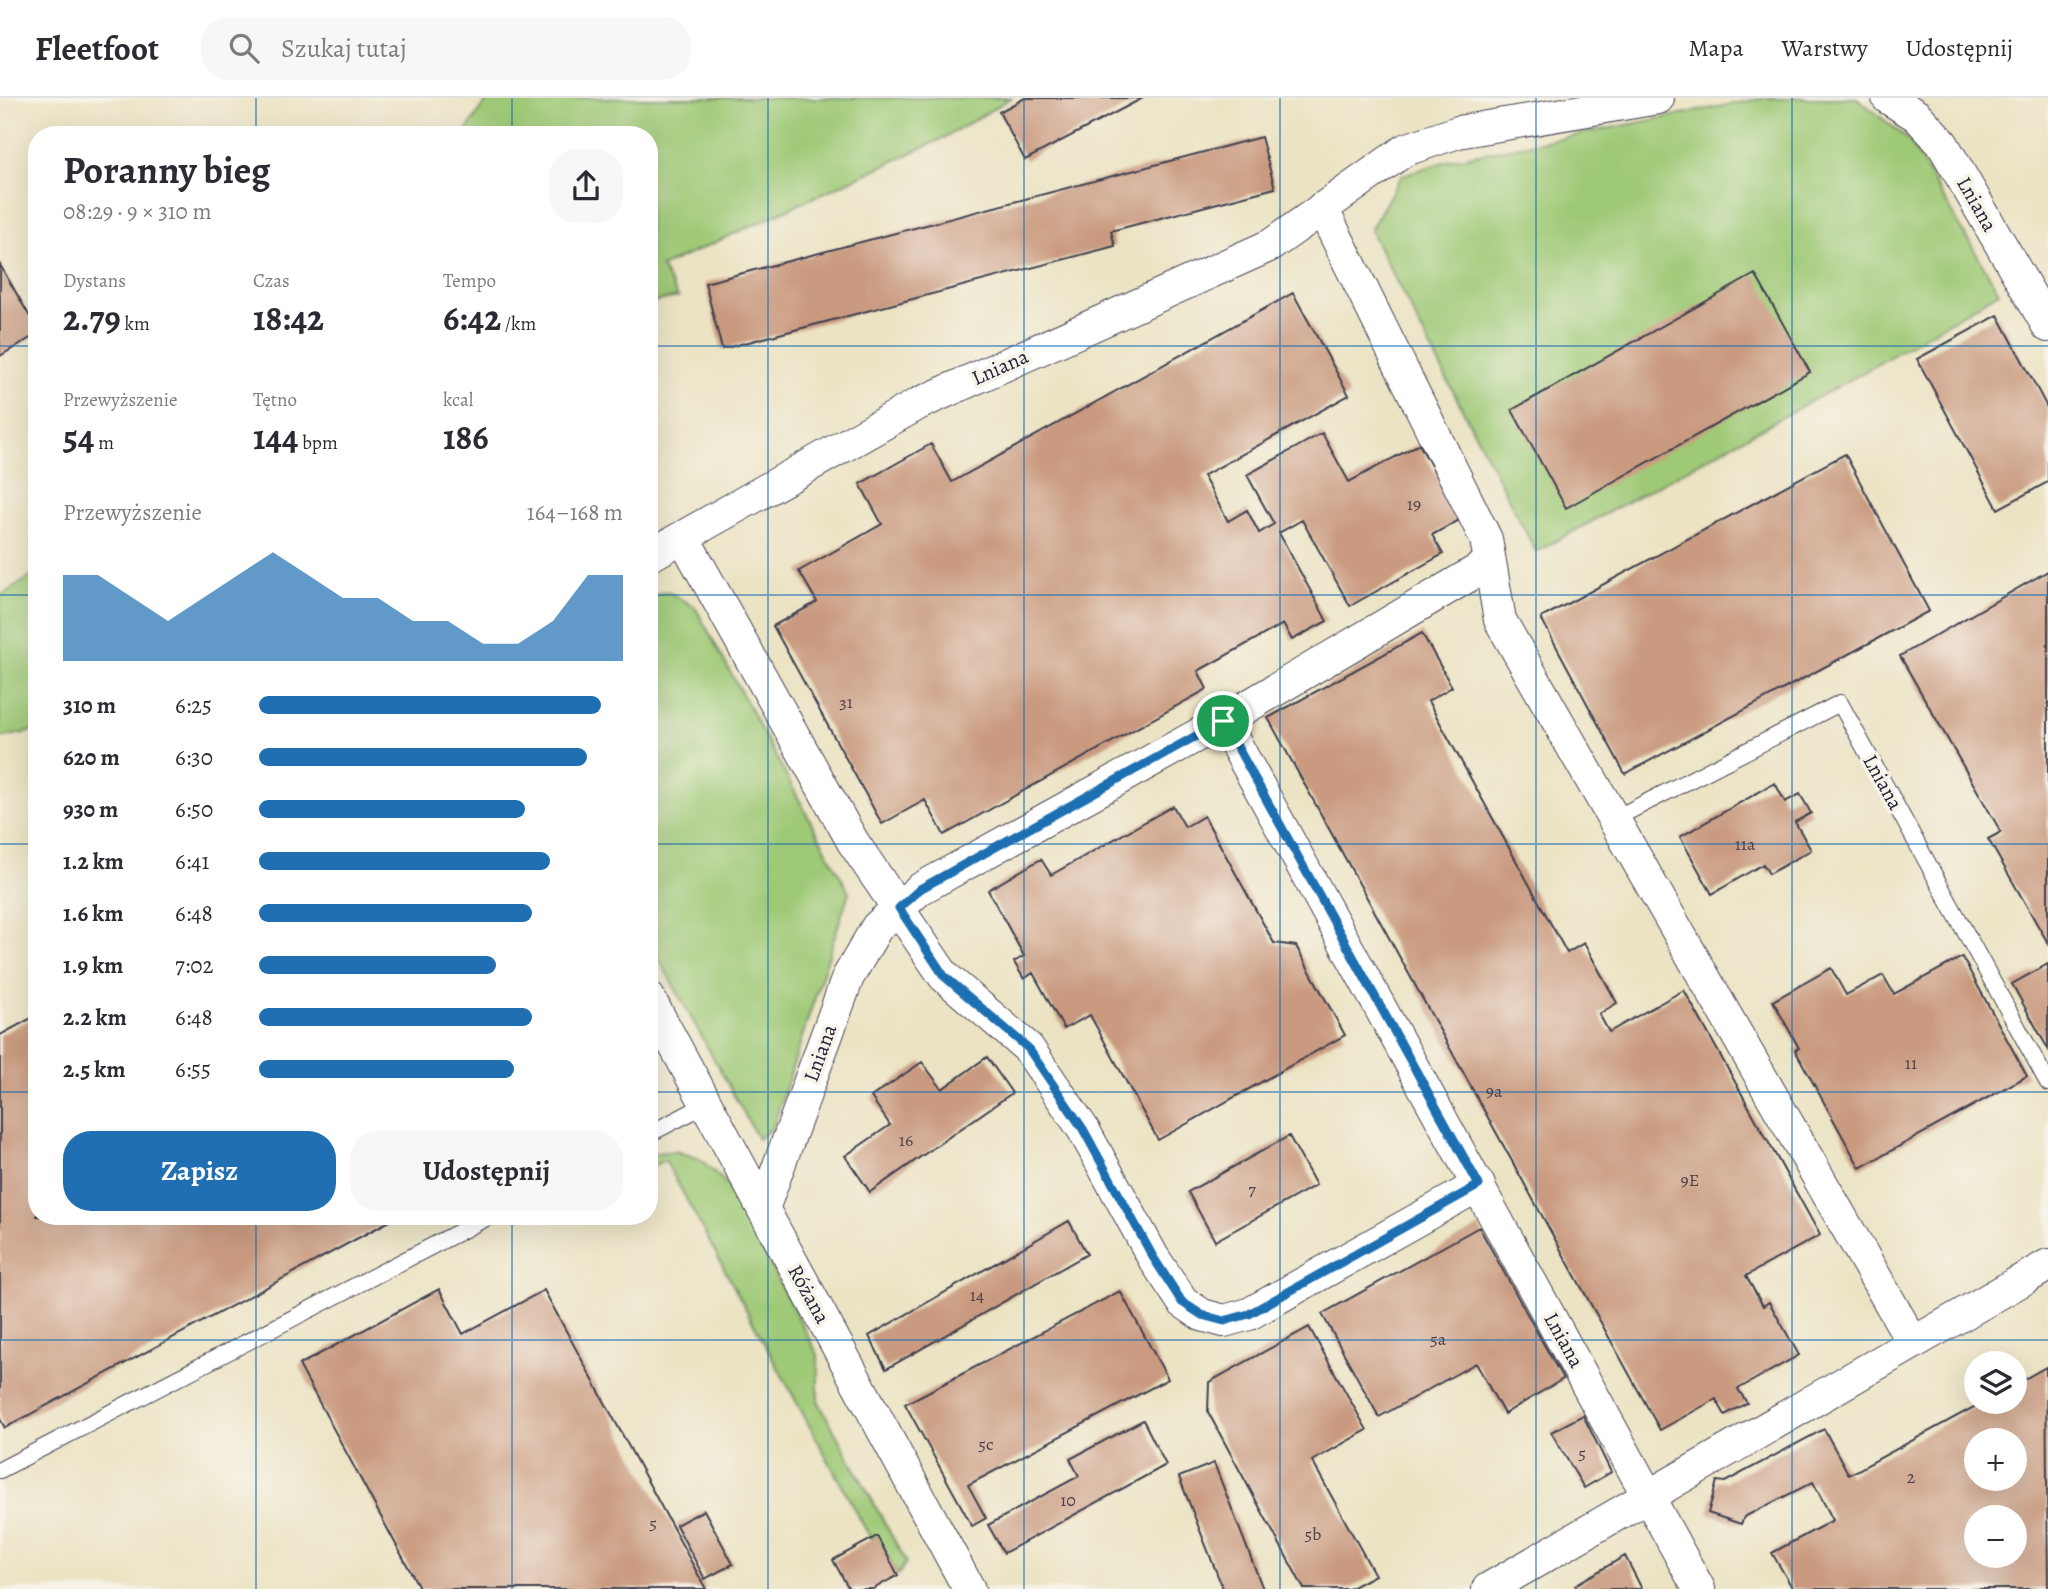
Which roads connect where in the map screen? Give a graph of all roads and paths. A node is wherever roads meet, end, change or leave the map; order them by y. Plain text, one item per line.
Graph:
1 (1658, 98) edge
2 (1888, 98) edge
3 (1322, 208) junction
4 (2048, 326) edge
5 (682, 537) junction
6 (658, 551) edge
7 (1490, 562) junction
8 (1223, 721) junction
9 (1614, 819) junction
10 (899, 908) junction
11 (658, 1014) edge
12 (2048, 1083) edge
13 (707, 1104) junction
14 (658, 1129) edge
15 (1479, 1185) junction
16 (763, 1209) junction
17 (473, 1225) edge
18 (2048, 1265) edge
19 (1913, 1343) junction
20 (0, 1470) edge
21 (1650, 1495) junction
22 (969, 1589) edge
23 (1488, 1589) edge
24 (1699, 1589) edge

1 - 3 street, Lniana
2 - 4 street, Lniana
3 - 5 street, Lniana
3 - 7 street
5 - 6 street, Lniana
5 - 10 street
7 - 8 street, Lniana
7 - 9 street
8 - 10 street, Lniana
8 - 15 street, Lniana
9 - 12 lane, Lniana
9 - 19 street
10 - 15 street
10 - 16 street, Lniana
11 - 13 street, Różana
13 - 14 lane
13 - 16 street, Różana
15 - 21 street, Lniana
16 - 22 street, Różana
17 - 20 lane
18 - 19 street
19 - 21 street
21 - 23 street
21 - 24 street, Lniana

